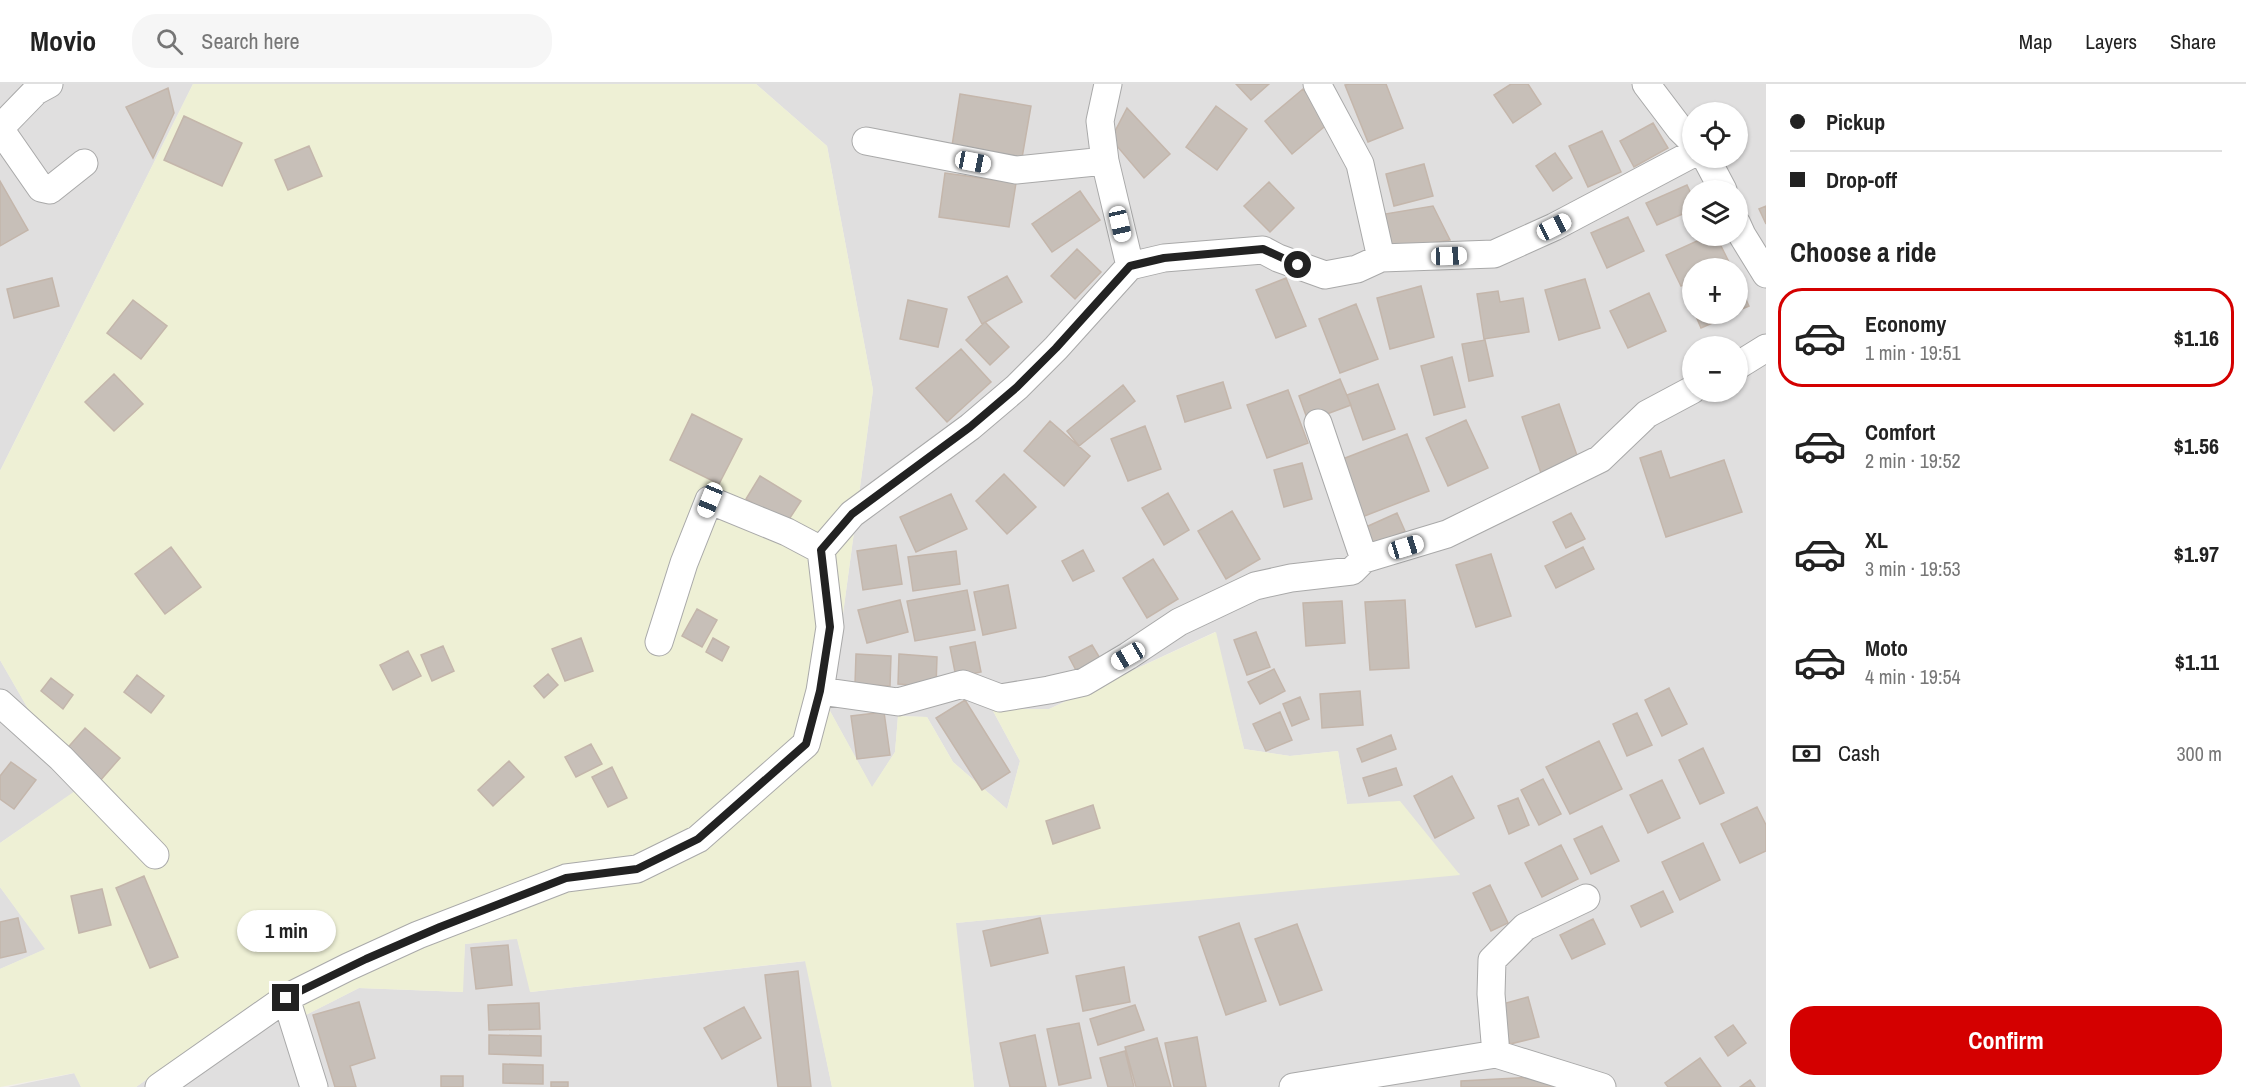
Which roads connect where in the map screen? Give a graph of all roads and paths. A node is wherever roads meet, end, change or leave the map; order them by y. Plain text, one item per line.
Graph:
1 (49, 84) edge
2 (1108, 84) edge
3 (1317, 84) edge
4 (1646, 84) edge
5 (0, 128) edge
6 (1682, 131) edge
7 (866, 141) dead end
8 (1682, 159) edge
9 (1105, 161) junction
10 (84, 163) dead end
11 (1748, 245) edge
12 (1382, 258) junction
13 (1130, 266) junction
14 (1766, 274) edge
15 (1766, 348) edge
16 (1748, 359) edge
17 (1682, 395) edge
18 (1318, 423) dead end
19 (821, 550) junction
20 (1364, 559) junction
21 (659, 642) dead end
22 (820, 691) junction
23 (0, 703) edge
24 (155, 855) dead end
25 (1586, 898) dead end
26 (286, 998) junction
27 (1496, 1054) junction
28 (159, 1087) edge
29 (314, 1087) edge
30 (1293, 1087) edge
31 (1602, 1087) edge

1 - 5 street
2 - 9 street
3 - 12 street
4 - 6 street
5 - 10 street
7 - 9 street
8 - 12 street
9 - 13 street
11 - 14 street
12 - 13 street
13 - 19 street
15 - 16 street
17 - 20 street
18 - 20 street
19 - 21 street
19 - 22 street
20 - 22 street
22 - 26 street
23 - 24 street
25 - 27 street
26 - 28 street
26 - 29 street
27 - 30 street
27 - 31 street

